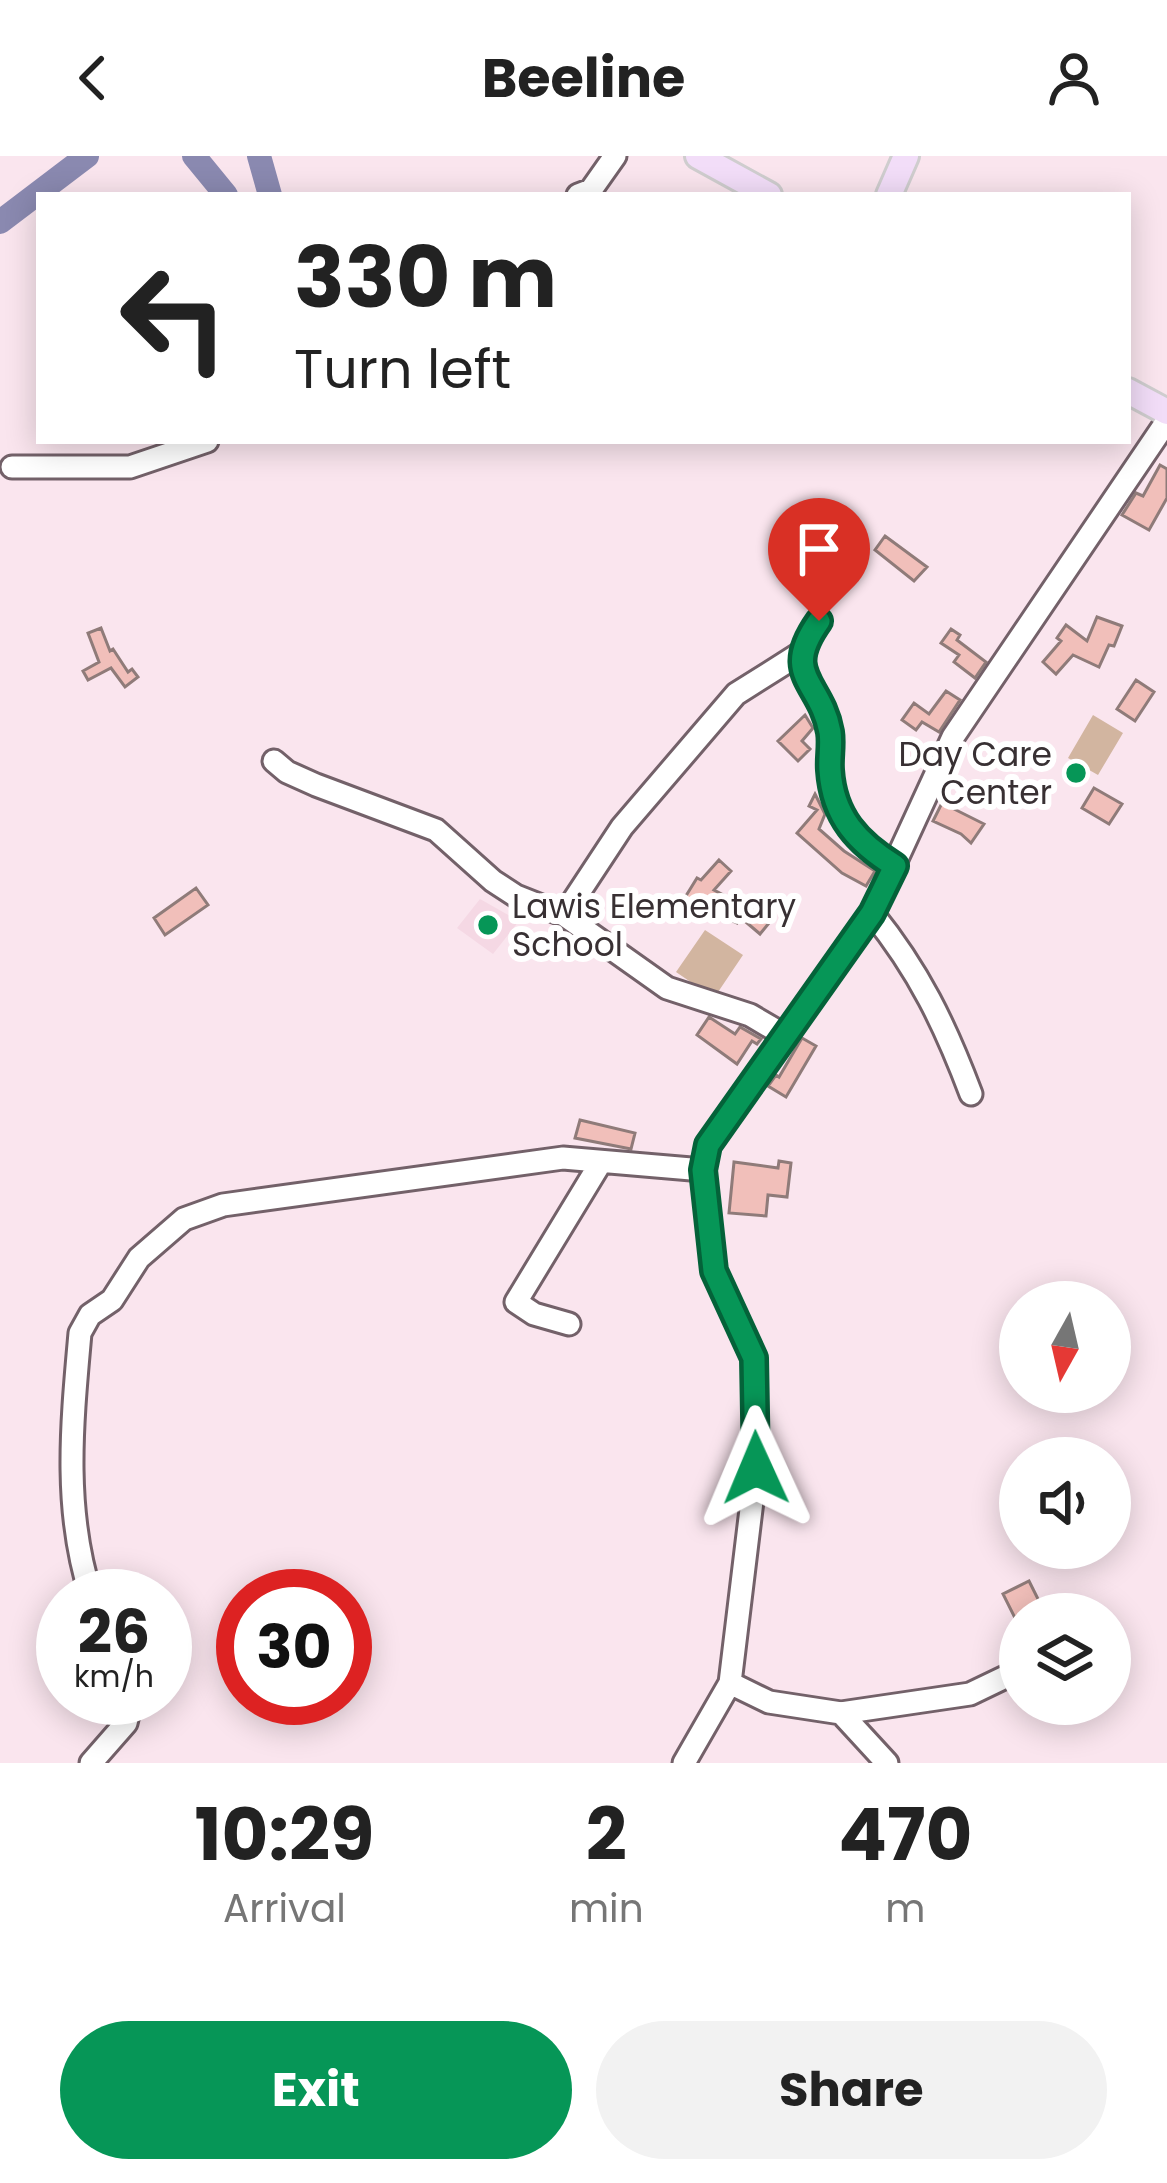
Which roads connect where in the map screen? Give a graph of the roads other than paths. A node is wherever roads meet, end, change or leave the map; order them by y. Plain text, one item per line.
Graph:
1 (615, 156) edge
2 (698, 156) edge
3 (906, 156) edge
4 (586, 192) edge
5 (764, 192) edge
6 (890, 192) edge
7 (1131, 393) edge
8 (1167, 417) edge
9 (198, 444) edge
10 (12, 467) dead end
11 (819, 621) dead end
12 (800, 653) junction
13 (274, 761) dead end
14 (895, 866) junction
15 (872, 913) junction
16 (564, 915) junction
17 (784, 1035) junction
18 (971, 1094) dead end
19 (601, 1162) junction
20 (703, 1170) junction
21 (569, 1324) dead end
22 (82, 1569) edge
23 (999, 1680) edge
24 (730, 1684) junction
25 (842, 1713) junction
26 (125, 1725) edge
27 (91, 1763) edge
28 (684, 1763) edge
29 (887, 1763) edge

1 - 4 street
2 - 5 main road
3 - 6 main road
7 - 8 main road
8 - 14 street
9 - 10 street
11 - 12 street
12 - 14 street
12 - 16 street
13 - 16 street
14 - 15 street
15 - 17 street
15 - 18 street
16 - 17 street
17 - 20 street
19 - 20 street
19 - 21 street
19 - 22 street
20 - 24 street
23 - 25 street
24 - 25 street
24 - 28 street
25 - 29 street
26 - 27 street

